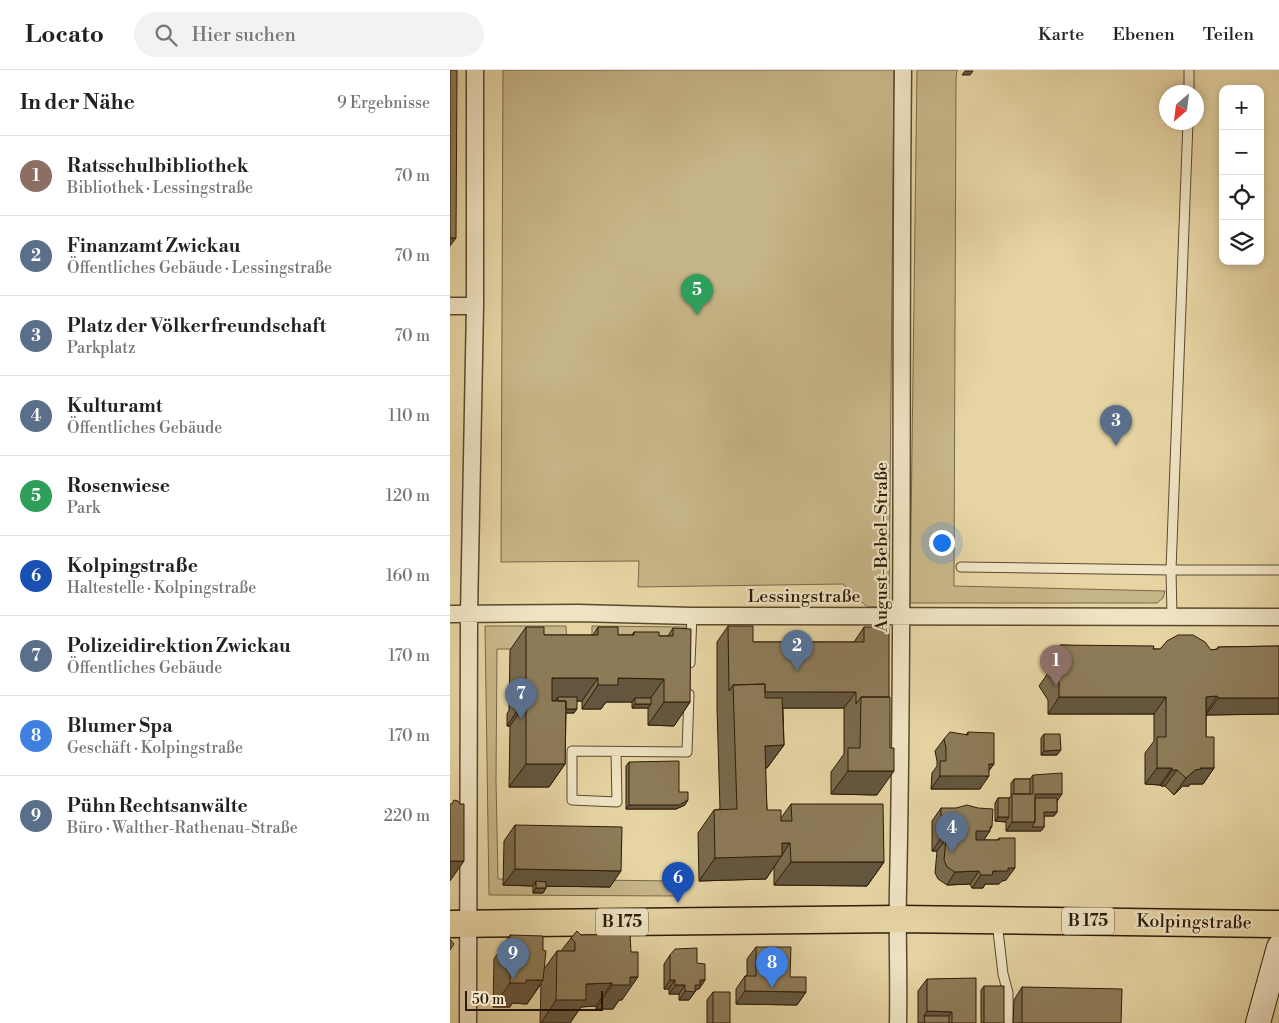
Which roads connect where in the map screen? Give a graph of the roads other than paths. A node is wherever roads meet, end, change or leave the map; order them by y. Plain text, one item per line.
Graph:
1 (476, 70) edge
2 (903, 70) edge
3 (1189, 70) edge
4 (1189, 85) edge
5 (1188, 130) edge
6 (450, 306) edge
7 (475, 306) junction
8 (961, 567) dead end
9 (1171, 570) junction
10 (1279, 570) edge
11 (450, 614) edge
12 (469, 614) junction
13 (692, 616) junction
14 (902, 616) junction
15 (1172, 616) junction
16 (1279, 617) edge
17 (616, 752) junction
18 (898, 919) junction
19 (997, 922) junction
20 (459, 924) edge
21 (1279, 924) edge
22 (1279, 946) edge
23 (468, 1023) edge
24 (898, 1023) edge
25 (1008, 1023) edge
26 (1258, 1023) edge

1 - 7 street
2 - 14 street, August-Bebel-Straße
3 - 4 lane
5 - 9 lane
6 - 7 street
7 - 12 street
8 - 9 lane
9 - 10 lane
9 - 15 lane
11 - 12 street, Lessingstraße
12 - 13 street, Lessingstraße
12 - 20 street
13 - 14 street, Lessingstraße
13 - 17 lane
14 - 15 street, Lessingstraße
14 - 18 street, August-Bebel-Straße
15 - 16 street, Lessingstraße
17 - 17 lane
18 - 19 main road, Kolpingstraße / B 175
18 - 20 main road, Kolpingstraße / B 175
18 - 24 street, August-Bebel-Straße
19 - 21 main road, Kolpingstraße / B 175
19 - 25 lane
20 - 23 street
22 - 26 main road

